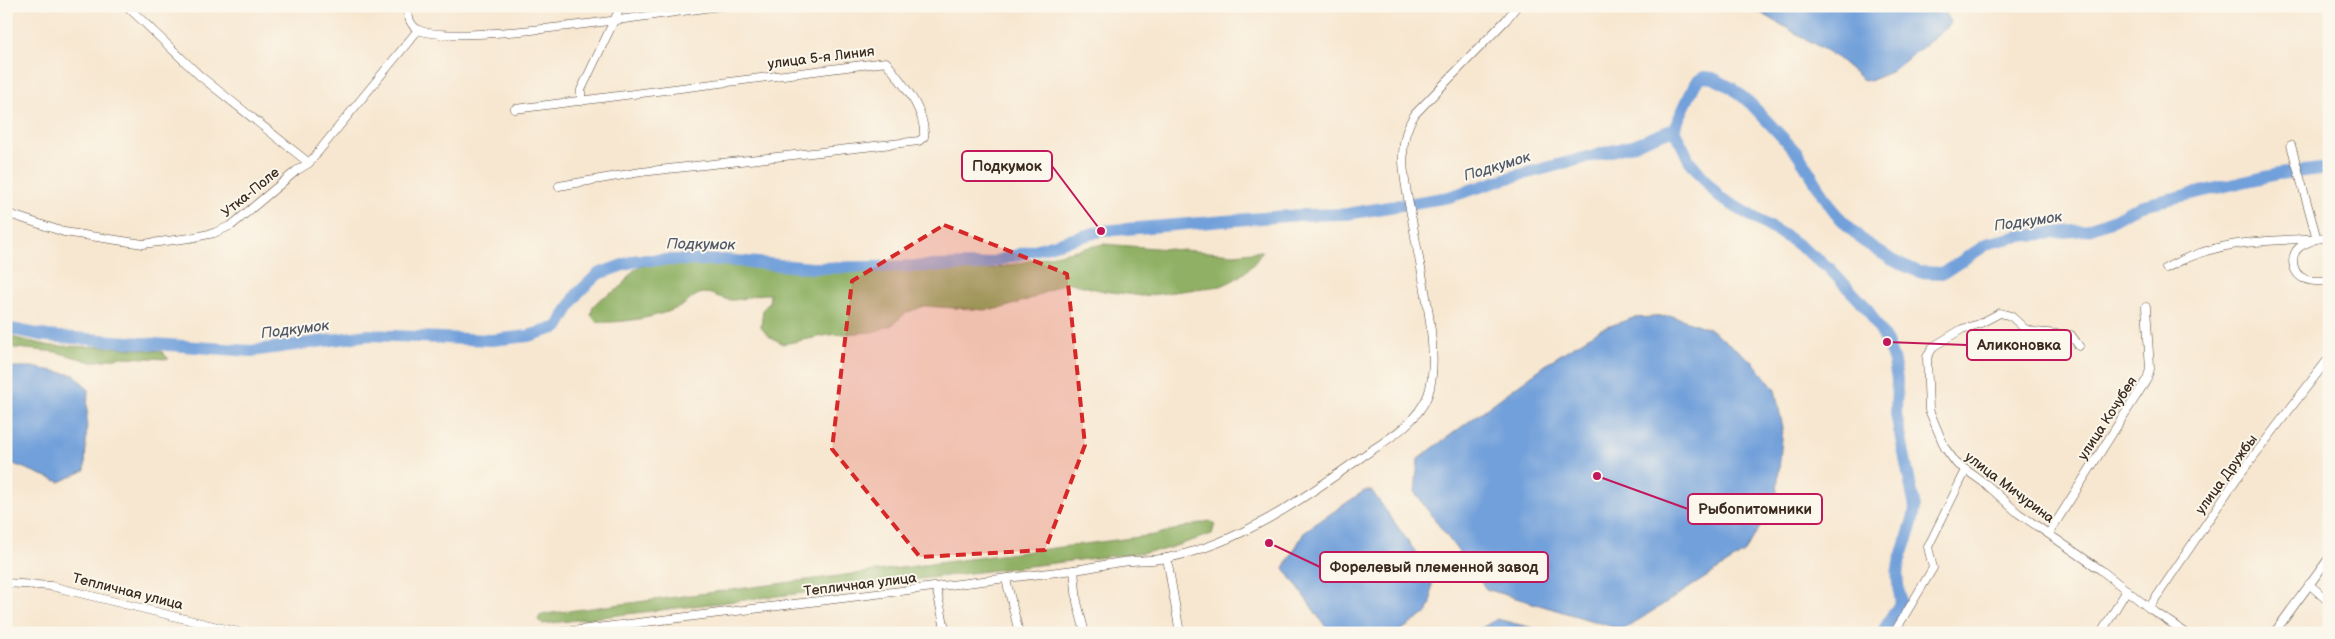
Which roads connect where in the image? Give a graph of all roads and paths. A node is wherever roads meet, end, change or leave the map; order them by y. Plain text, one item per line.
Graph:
1 (127, 6) edge
2 (407, 6) edge
3 (621, 6) edge
4 (720, 6) edge
5 (1517, 6) edge
6 (614, 20) junction
7 (418, 30) junction
8 (581, 100) junction
9 (515, 109) dead end
10 (2291, 145) dead end
11 (309, 163) junction
12 (560, 186) dead end
13 (6, 213) edge
14 (2329, 238) edge
15 (2317, 239) junction
16 (2166, 268) dead end
17 (2329, 281) edge
18 (2146, 307) dead end
19 (2079, 346) dead end
20 (2329, 358) edge
21 (1966, 470) junction
22 (2048, 533) junction
23 (1167, 558) junction
24 (2329, 558) edge
25 (1074, 570) junction
26 (1006, 579) junction
27 (6, 583) edge
28 (2309, 584) junction
29 (936, 587) junction
30 (2127, 590) junction
31 (2329, 602) edge
32 (2149, 608) junction
33 (242, 633) edge
34 (555, 633) edge
35 (946, 633) edge
36 (1019, 633) edge
37 (1085, 633) edge
38 (1180, 633) edge
39 (1894, 633) edge
40 (2101, 633) edge
41 (2186, 633) edge
42 (2274, 633) edge

1 - 11 street
2 - 7 street
3 - 6 street
4 - 6 street
5 - 23 street, Тепличная улица
6 - 7 street
6 - 8 street
7 - 11 street, Утка-Поле
8 - 9 street, улица 5-я Линия
8 - 12 street, улица 5-я Линия
10 - 15 street
11 - 13 street, Утка-Поле
14 - 15 street
15 - 16 street
15 - 17 street
18 - 22 street, улица Кочубея
19 - 21 street, улица Мичурина
20 - 32 street, улица Дружбы
21 - 22 street, улица Мичурина
21 - 39 street
22 - 30 street, улица Мичурина
23 - 25 street, Тепличная улица
23 - 38 street
24 - 28 street
25 - 26 street, Тепличная улица
25 - 37 street
26 - 29 street, Тепличная улица
26 - 36 street
27 - 33 street, Тепличная улица
28 - 31 street
28 - 42 street
29 - 34 street, Тепличная улица
29 - 35 street
30 - 32 street, улица Мичурина
30 - 40 street
32 - 41 street, улица Мичурина

